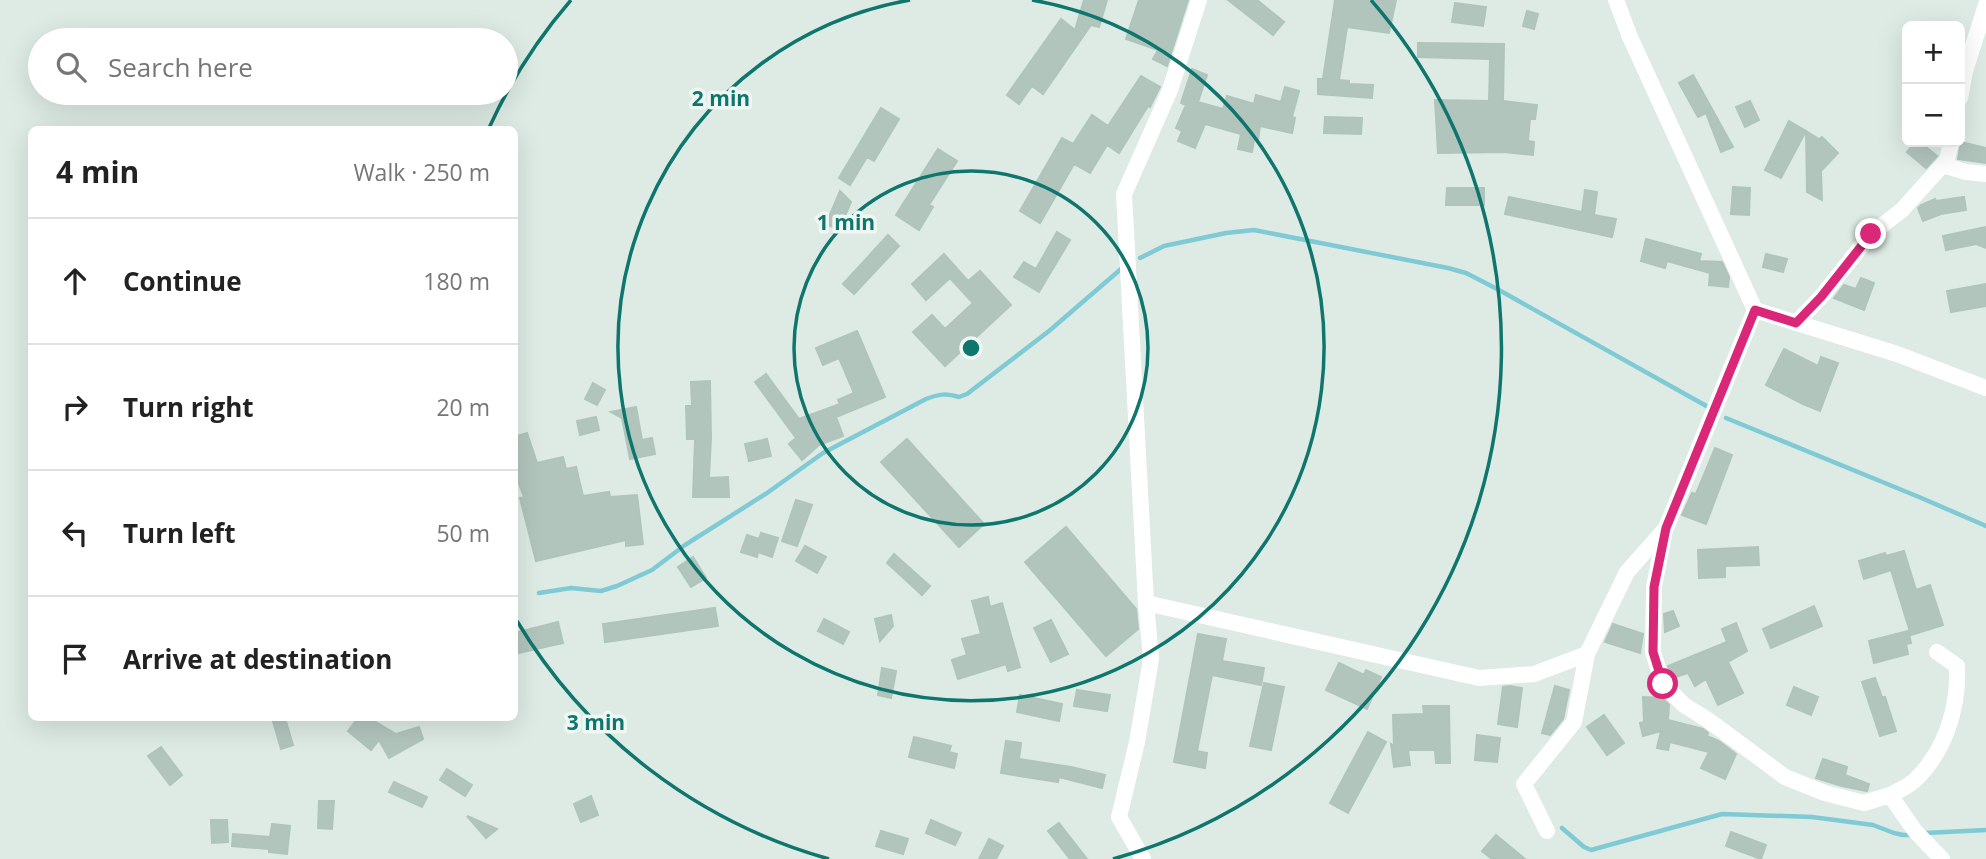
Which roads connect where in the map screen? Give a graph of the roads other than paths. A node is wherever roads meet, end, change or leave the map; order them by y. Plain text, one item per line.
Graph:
1 (1199, 0) edge
2 (1616, 0) edge
3 (1986, 5) edge
4 (1963, 84) edge
5 (1950, 147) edge
6 (1943, 165) junction
7 (1986, 174) edge
8 (1755, 310) junction
9 (1796, 323) junction
10 (1986, 388) edge
11 (1666, 528) junction
12 (1146, 603) junction
13 (1937, 652) dead end
14 (1587, 654) junction
15 (1890, 795) junction
16 (1547, 831) dead end
17 (1143, 859) edge
18 (1942, 859) edge

1 - 12 street
2 - 8 street
3 - 4 street
5 - 6 street
6 - 7 street
6 - 9 street
8 - 9 street
8 - 11 street
9 - 10 street
11 - 14 street
11 - 15 street
12 - 14 street
12 - 17 street
13 - 15 street
14 - 16 street
15 - 18 street

